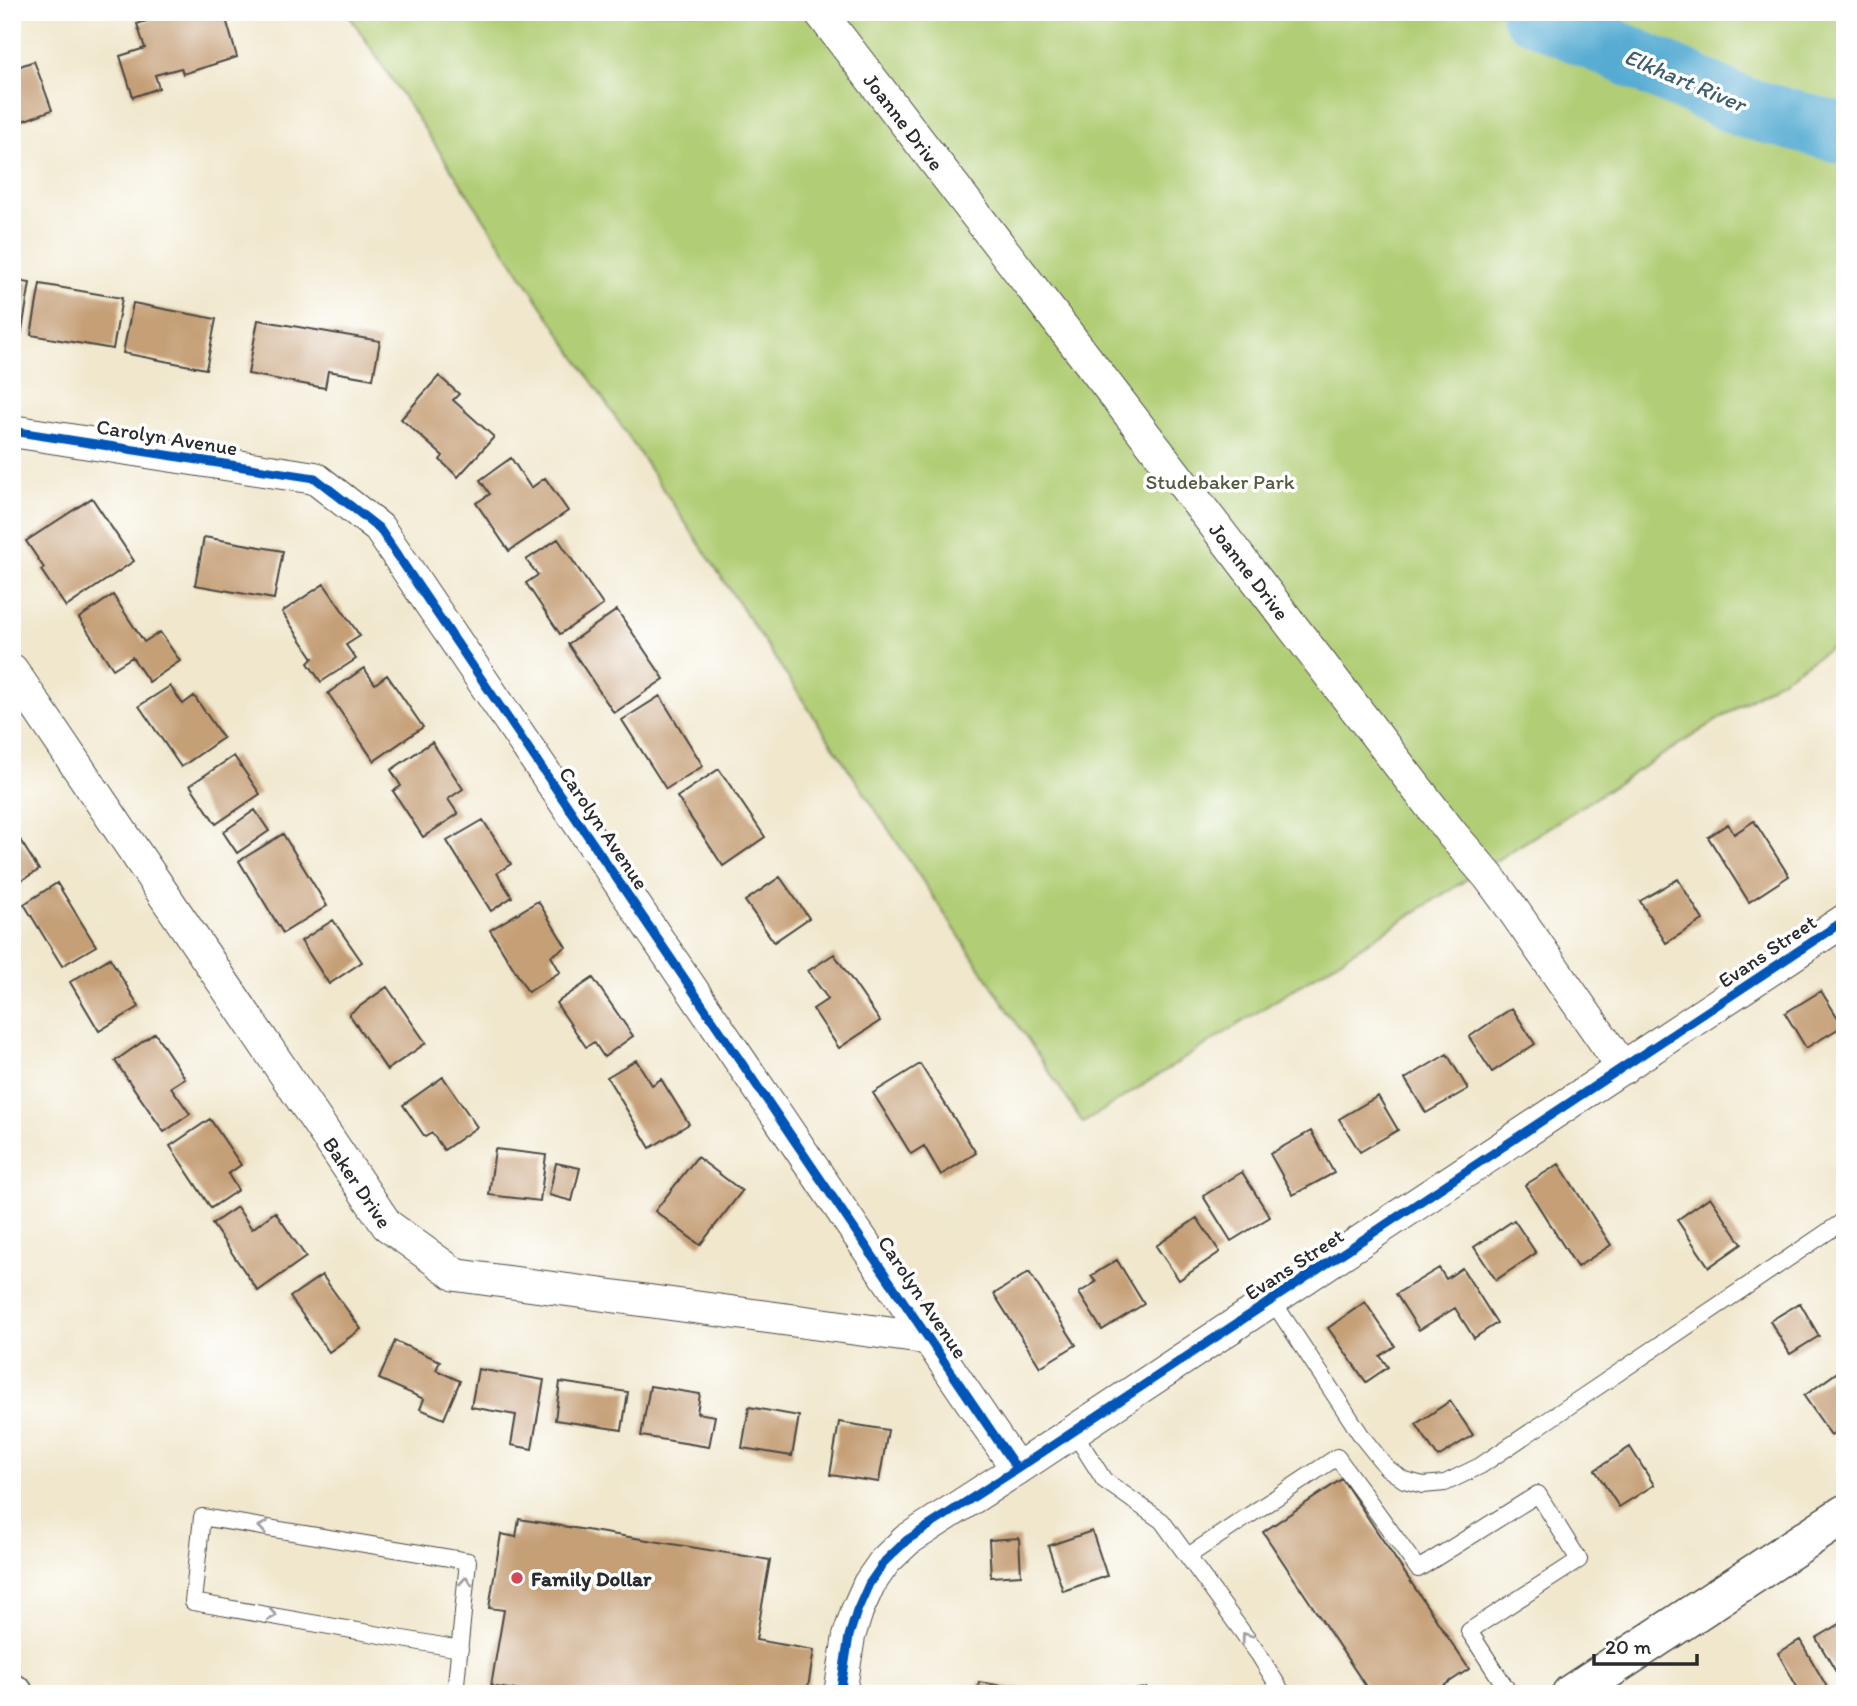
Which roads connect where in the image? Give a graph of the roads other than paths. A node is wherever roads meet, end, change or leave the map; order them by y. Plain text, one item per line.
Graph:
1 (820, 12) edge
2 (12, 431) edge
3 (12, 670) edge
4 (1845, 920) edge
5 (1623, 1068) junction
6 (1845, 1220) edge
7 (1272, 1300) junction
8 (931, 1339) junction
9 (1073, 1431) junction
10 (1017, 1469) junction
11 (1845, 1514) edge
12 (1188, 1556) junction
13 (460, 1649) junction
14 (456, 1694) edge
15 (840, 1694) edge
16 (1283, 1694) edge
17 (1510, 1694) edge
18 (1571, 1694) edge

1 - 5 street, Joanne Drive
2 - 8 street, Carolyn Avenue
3 - 8 street, Baker Drive
4 - 5 street, Evans Street
5 - 7 street, Evans Street
6 - 7 lane
7 - 9 street, Evans Street
8 - 10 street, Carolyn Avenue
9 - 10 street, Evans Street
9 - 12 lane
10 - 15 street, Evans Street
11 - 18 street
16 -> 12 lane
12 - 17 lane
13 -> 13 lane
13 - 14 lane

